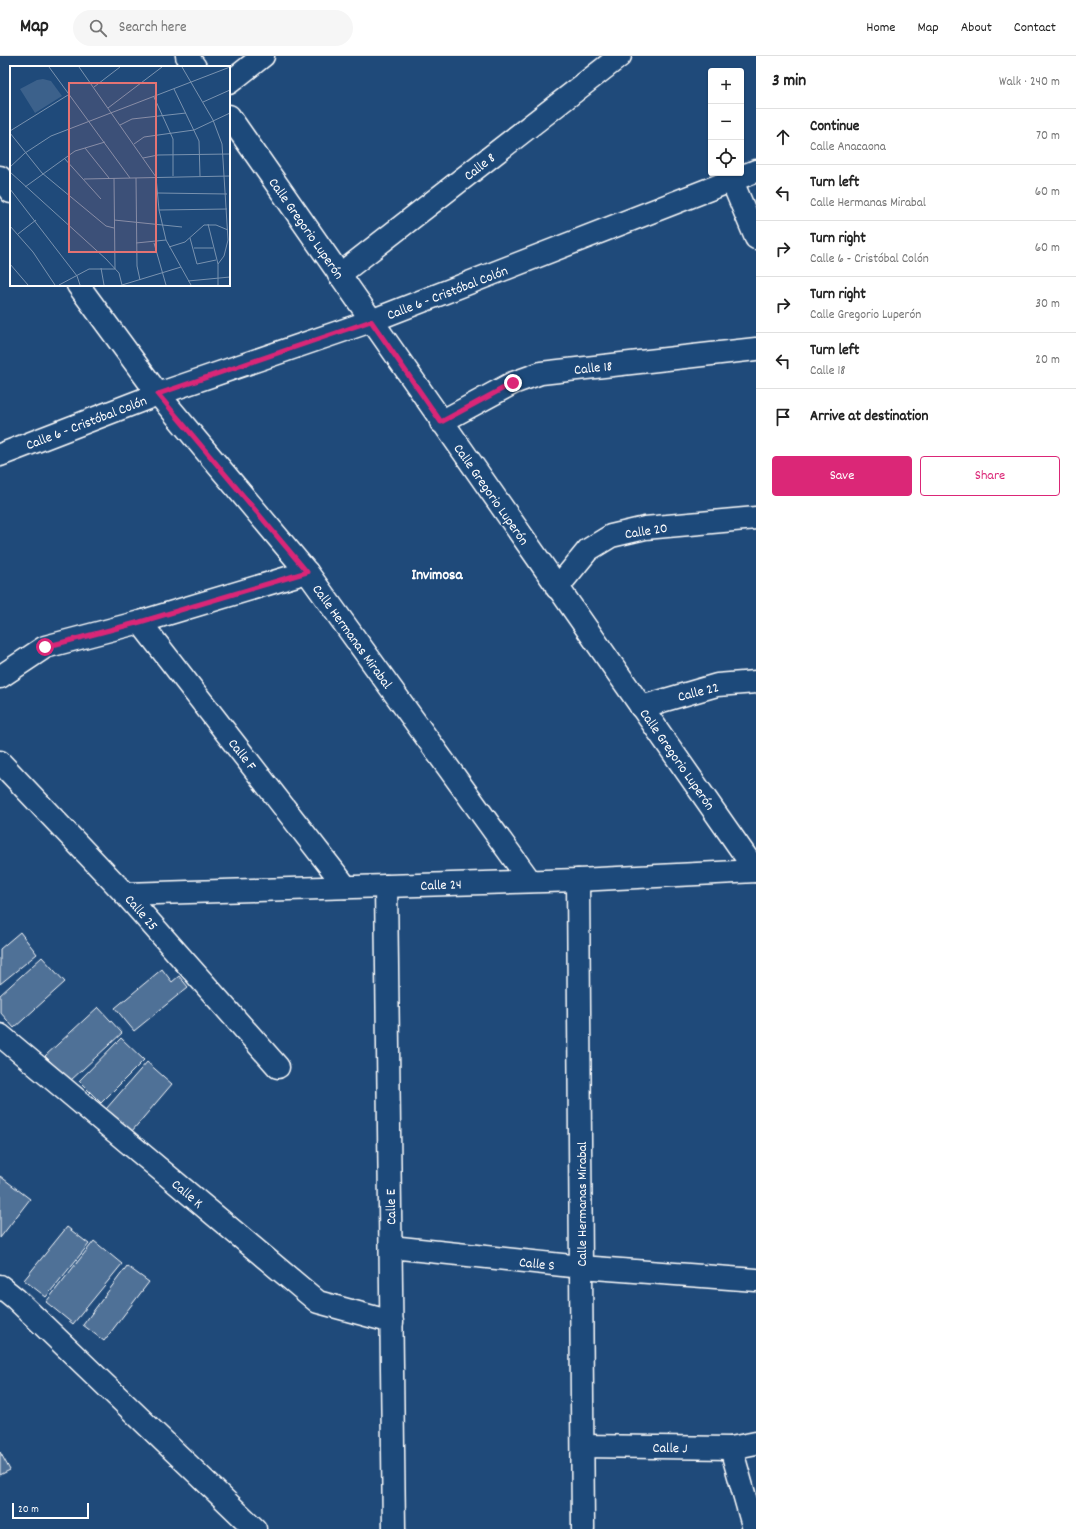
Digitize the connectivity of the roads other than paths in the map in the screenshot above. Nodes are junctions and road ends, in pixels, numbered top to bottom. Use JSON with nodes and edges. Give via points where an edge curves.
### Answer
{"nodes":[{"id":1,"x":187,"y":56,"type":"edge"},
{"id":2,"x":264,"y":56,"type":"edge"},
{"id":3,"x":620,"y":56,"type":"edge"},
{"id":4,"x":194,"y":66,"type":"edge"},
{"id":5,"x":230,"y":82,"type":"edge"},
{"id":6,"x":230,"y":117,"type":"edge"},
{"id":7,"x":756,"y":171,"type":"edge"},
{"id":8,"x":0,"y":177,"type":"edge"},
{"id":9,"x":732,"y":181,"type":"junction"},
{"id":10,"x":10,"y":191,"type":"edge"},
{"id":11,"x":756,"y":238,"type":"edge"},
{"id":12,"x":339,"y":275,"type":"junction"},
{"id":13,"x":79,"y":286,"type":"edge"},
{"id":14,"x":371,"y":321,"type":"junction"},
{"id":15,"x":756,"y":349,"type":"edge"},
{"id":16,"x":158,"y":394,"type":"junction"},
{"id":17,"x":441,"y":422,"type":"junction"},
{"id":18,"x":0,"y":455,"type":"edge"},
{"id":19,"x":756,"y":518,"type":"edge"},
{"id":20,"x":307,"y":572,"type":"junction"},
{"id":21,"x":557,"y":588,"type":"junction"},
{"id":22,"x":140,"y":622,"type":"junction"},
{"id":23,"x":0,"y":676,"type":"edge"},
{"id":24,"x":756,"y":682,"type":"edge"},
{"id":25,"x":641,"y":707,"type":"junction"},
{"id":26,"x":0,"y":762,"type":"edge"},
{"id":27,"x":756,"y":871,"type":"edge"},
{"id":28,"x":578,"y":880,"type":"junction"},
{"id":29,"x":530,"y":881,"type":"junction"},
{"id":30,"x":386,"y":886,"type":"junction"},
{"id":31,"x":346,"y":887,"type":"junction"},
{"id":32,"x":126,"y":894,"type":"junction"},
{"id":33,"x":0,"y":1035,"type":"edge"},
{"id":34,"x":278,"y":1067,"type":"dead end"},
{"id":35,"x":390,"y":1247,"type":"junction"},
{"id":36,"x":581,"y":1267,"type":"junction"},
{"id":37,"x":756,"y":1280,"type":"edge"},
{"id":38,"x":0,"y":1286,"type":"edge"},
{"id":39,"x":392,"y":1322,"type":"junction"},
{"id":40,"x":756,"y":1443,"type":"edge"},
{"id":41,"x":583,"y":1446,"type":"junction"},
{"id":42,"x":731,"y":1448,"type":"junction"},
{"id":43,"x":255,"y":1529,"type":"edge"},
{"id":44,"x":394,"y":1529,"type":"edge"},
{"id":45,"x":583,"y":1529,"type":"edge"},
{"id":46,"x":754,"y":1529,"type":"edge"}],
"edges":[{"from":1,"to":4,"type":"street"},
{"from":2,"to":5,"type":"street"},
{"from":3,"to":12,"type":"street","name":"Calle 8"},
{"from":6,"to":12,"type":"street","name":"Calle Gregorio Luperón"},
{"from":7,"to":9,"type":"street","name":"Calle 6 - Cristóbal Colón"},
{"from":8,"to":10,"type":"street"},
{"from":9,"to":11,"type":"street"},
{"from":9,"to":14,"type":"street","name":"Calle 6 - Cristóbal Colón"},
{"from":12,"to":14,"type":"street","name":"Calle Gregorio Luperón"},
{"from":13,"to":16,"type":"street","name":"Calle Hermanas Mirabal"},
{"from":14,"to":16,"type":"street","name":"Calle 6 - Cristóbal Colón"},
{"from":14,"to":17,"type":"street","name":"Calle Gregorio Luperón"},
{"from":15,"to":17,"type":"street","name":"Calle 18","via":[[541,373],[513,383]]},
{"from":16,"to":18,"type":"street","name":"Calle 6 - Cristóbal Colón"},
{"from":16,"to":20,"type":"street","name":"Calle Hermanas Mirabal"},
{"from":17,"to":21,"type":"street","name":"Calle Gregorio Luperón"},
{"from":19,"to":21,"type":"street","name":"Calle 20","via":[[645,528],[611,536],[588,550]]},
{"from":20,"to":22,"type":"street"},
{"from":20,"to":29,"type":"street","name":"Calle Hermanas Mirabal"},
{"from":21,"to":25,"type":"street","name":"Calle Gregorio Luperón"},
{"from":22,"to":23,"type":"street","via":[[45,647]]},
{"from":22,"to":31,"type":"street","name":"Calle F"},
{"from":24,"to":25,"type":"street","name":"Calle 22","via":[[717,685]]},
{"from":25,"to":27,"type":"street","name":"Calle Gregorio Luperón"},
{"from":26,"to":32,"type":"street","name":"Calle 25"},
{"from":27,"to":28,"type":"street","name":"Calle 24"},
{"from":28,"to":29,"type":"street","name":"Calle 24"},
{"from":28,"to":36,"type":"street","name":"Calle Hermanas Mirabal"},
{"from":29,"to":30,"type":"street","name":"Calle 24"},
{"from":30,"to":31,"type":"street","name":"Calle 24"},
{"from":30,"to":35,"type":"street","name":"Calle E"},
{"from":31,"to":32,"type":"street","name":"Calle 24"},
{"from":32,"to":34,"type":"street","name":"Calle 25"},
{"from":33,"to":39,"type":"street","name":"Calle K","via":[[318,1302]]},
{"from":35,"to":36,"type":"street","name":"Calle S"},
{"from":35,"to":39,"type":"street","name":"Calle E"},
{"from":36,"to":37,"type":"street","name":"Calle S"},
{"from":36,"to":41,"type":"street","name":"Calle Hermanas Mirabal"},
{"from":38,"to":43,"type":"street"},
{"from":39,"to":44,"type":"street","name":"Calle E"},
{"from":40,"to":42,"type":"street","name":"Calle J"},
{"from":41,"to":42,"type":"street","name":"Calle J"},
{"from":41,"to":45,"type":"street","name":"Calle Hermanas Mirabal"},
{"from":42,"to":46,"type":"street"}]}
